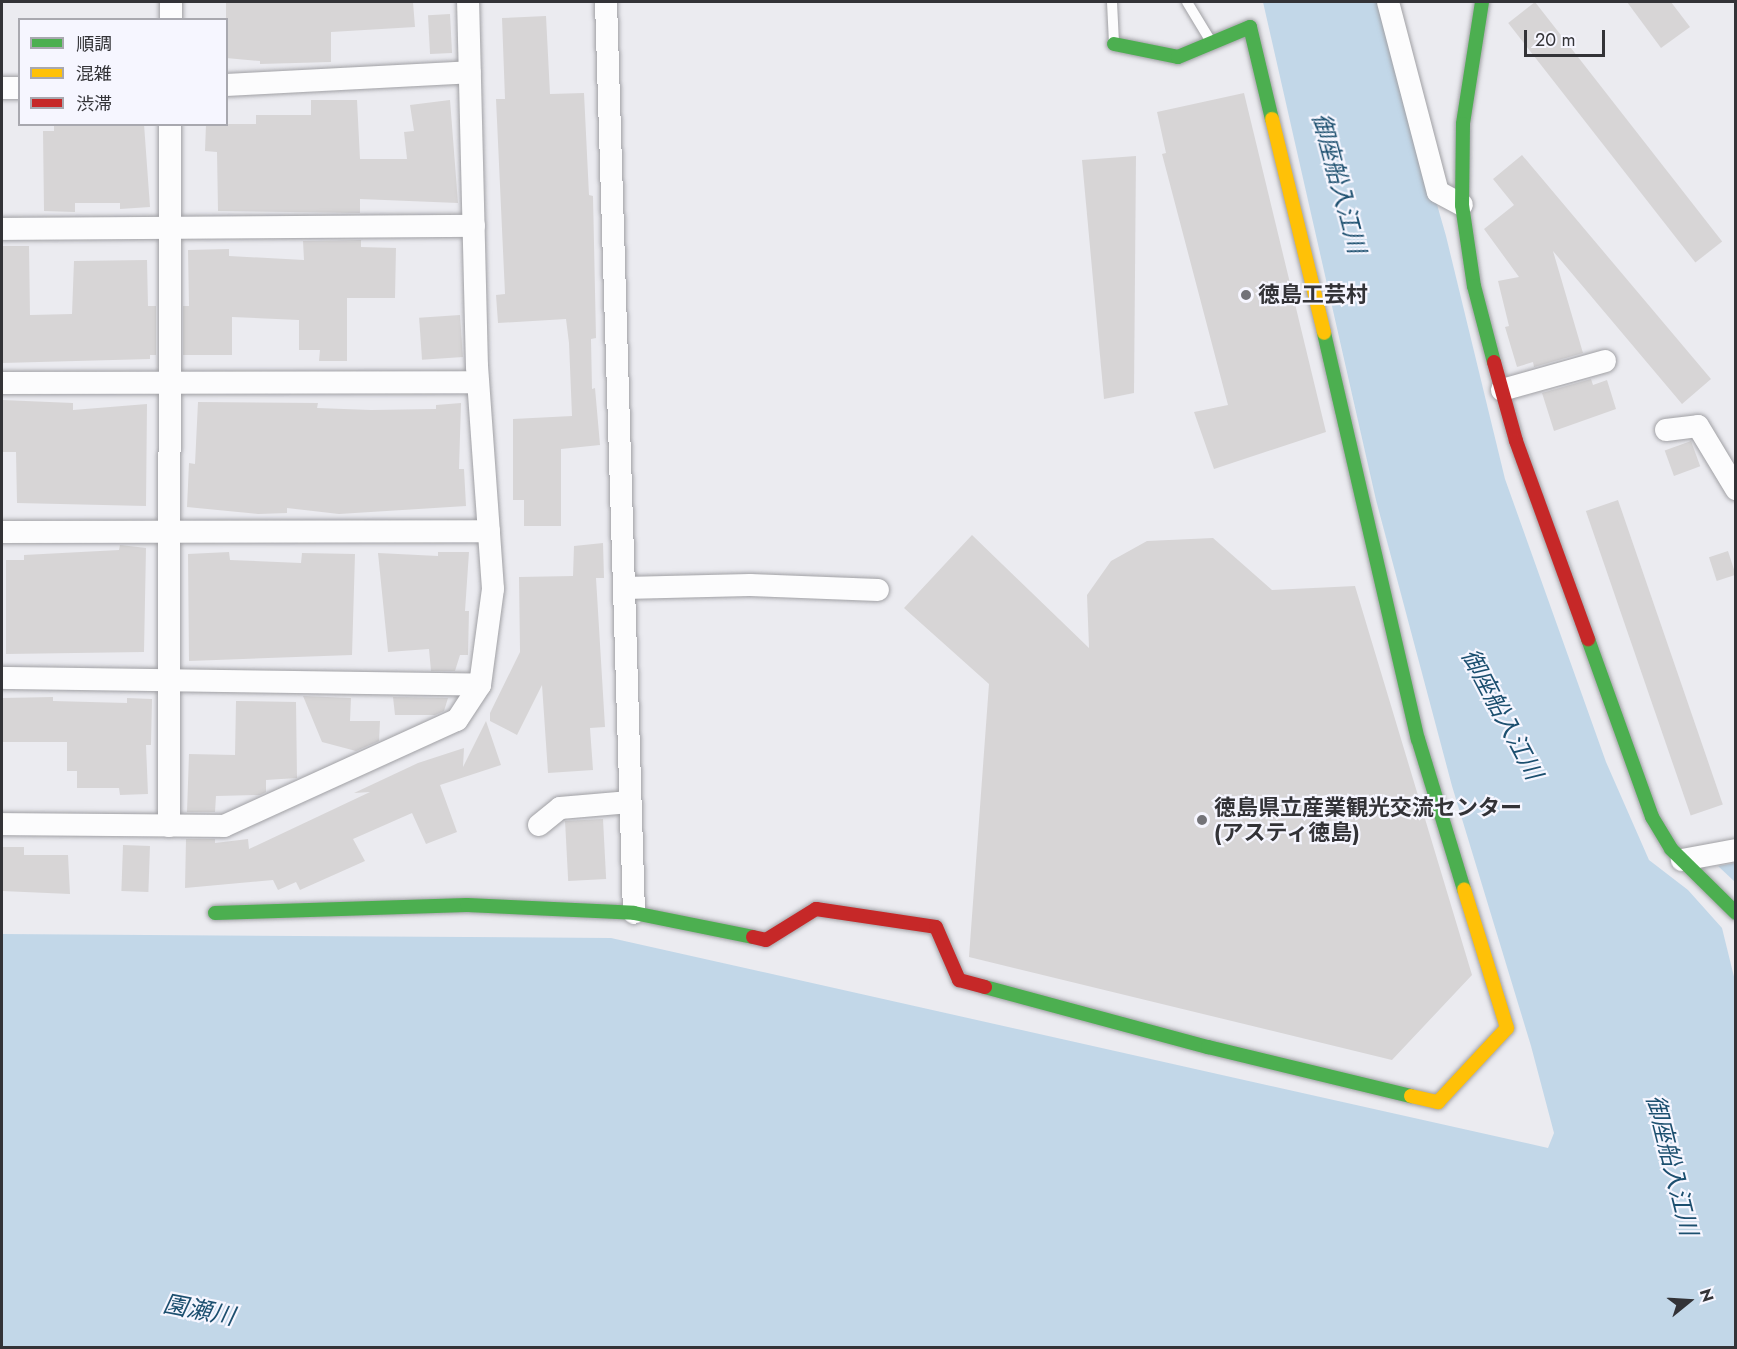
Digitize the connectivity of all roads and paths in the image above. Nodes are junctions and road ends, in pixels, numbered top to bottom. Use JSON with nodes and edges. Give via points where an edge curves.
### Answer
{"nodes":[{"id":1,"x":171,"y":2,"type":"edge"},
{"id":2,"x":468,"y":2,"type":"edge"},
{"id":3,"x":606,"y":2,"type":"edge"},
{"id":4,"x":1112,"y":2,"type":"edge"},
{"id":5,"x":1187,"y":2,"type":"edge"},
{"id":6,"x":1388,"y":2,"type":"edge"},
{"id":7,"x":1482,"y":2,"type":"edge"},
{"id":8,"x":171,"y":18,"type":"edge"},
{"id":9,"x":1211,"y":42,"type":"junction"},
{"id":10,"x":1114,"y":44,"type":"joint"},
{"id":11,"x":470,"y":72,"type":"junction"},
{"id":12,"x":228,"y":85,"type":"edge"},
{"id":13,"x":2,"y":88,"type":"edge"},
{"id":14,"x":18,"y":88,"type":"edge"},
{"id":15,"x":170,"y":126,"type":"edge"},
{"id":16,"x":1462,"y":205,"type":"junction"},
{"id":17,"x":474,"y":226,"type":"junction"},
{"id":18,"x":2,"y":228,"type":"edge"},
{"id":19,"x":170,"y":228,"type":"junction"},
{"id":20,"x":1605,"y":361,"type":"dead end"},
{"id":21,"x":169,"y":381,"type":"junction"},
{"id":22,"x":478,"y":382,"type":"junction"},
{"id":23,"x":2,"y":383,"type":"edge"},
{"id":24,"x":1502,"y":390,"type":"junction"},
{"id":25,"x":1666,"y":430,"type":"dead end"},
{"id":26,"x":1736,"y":489,"type":"edge"},
{"id":27,"x":489,"y":531,"type":"junction"},
{"id":28,"x":2,"y":532,"type":"edge"},
{"id":29,"x":170,"y":533,"type":"junction"},
{"id":30,"x":624,"y":588,"type":"junction"},
{"id":31,"x":878,"y":590,"type":"dead end"},
{"id":32,"x":2,"y":678,"type":"edge"},
{"id":33,"x":169,"y":681,"type":"junction"},
{"id":34,"x":480,"y":685,"type":"junction"},
{"id":35,"x":630,"y":802,"type":"junction"},
{"id":36,"x":2,"y":824,"type":"edge"},
{"id":37,"x":539,"y":825,"type":"dead end"},
{"id":38,"x":169,"y":826,"type":"junction"},
{"id":39,"x":1736,"y":850,"type":"edge"},
{"id":40,"x":1687,"y":865,"type":"junction"},
{"id":41,"x":215,"y":913,"type":"dead end"},
{"id":42,"x":634,"y":913,"type":"junction"},
{"id":43,"x":1736,"y":913,"type":"edge"}],
"edges":[{"from":1,"to":8,"type":"street"},
{"from":2,"to":11,"type":"street"},
{"from":3,"to":30,"type":"street"},
{"from":4,"to":10,"type":"lane"},
{"from":5,"to":9,"type":"lane"},
{"from":6,"to":16,"type":"street","via":[[1438,192]]},
{"from":7,"to":16,"type":"street","via":[[1463,124]]},
{"from":9,"to":10,"type":"street","via":[[1178,57]]},
{"from":9,"to":42,"type":"street","via":[[1250,27],[1366,502],[1418,739],[1507,1028],[1438,1102],[1208,1047],[958,980],[936,927],[816,909],[766,940]]},
{"from":11,"to":12,"type":"street"},
{"from":11,"to":17,"type":"street"},
{"from":13,"to":14,"type":"street"},
{"from":15,"to":19,"type":"street"},
{"from":16,"to":24,"type":"street","via":[[1474,286]]},
{"from":17,"to":19,"type":"street"},
{"from":17,"to":22,"type":"street"},
{"from":18,"to":19,"type":"street"},
{"from":19,"to":21,"type":"street"},
{"from":20,"to":24,"type":"street"},
{"from":21,"to":22,"type":"street"},
{"from":21,"to":23,"type":"street"},
{"from":21,"to":29,"type":"street"},
{"from":22,"to":27,"type":"street"},
{"from":24,"to":40,"type":"street","via":[[1530,484],[1652,817]]},
{"from":25,"to":26,"type":"street","via":[[1698,426]]},
{"from":27,"to":29,"type":"street"},
{"from":27,"to":34,"type":"street","via":[[493,589]]},
{"from":28,"to":29,"type":"street"},
{"from":29,"to":33,"type":"street"},
{"from":30,"to":31,"type":"street","via":[[750,585]]},
{"from":30,"to":35,"type":"street"},
{"from":32,"to":33,"type":"street"},
{"from":33,"to":34,"type":"street"},
{"from":33,"to":38,"type":"street"},
{"from":34,"to":38,"type":"street","via":[[457,720],[330,778],[224,826]]},
{"from":35,"to":37,"type":"street","via":[[560,808]]},
{"from":35,"to":42,"type":"street"},
{"from":36,"to":38,"type":"street"},
{"from":39,"to":40,"type":"street"},
{"from":40,"to":43,"type":"street"},
{"from":41,"to":42,"type":"street","via":[[467,905]]}]}
